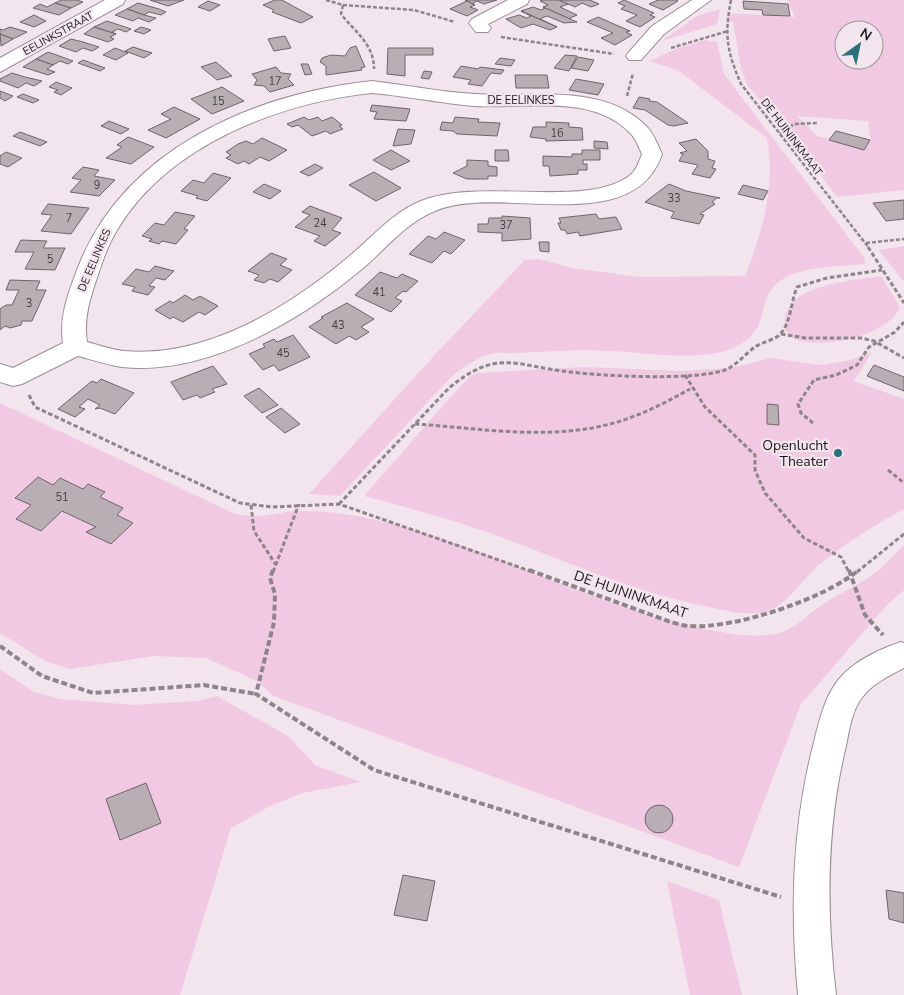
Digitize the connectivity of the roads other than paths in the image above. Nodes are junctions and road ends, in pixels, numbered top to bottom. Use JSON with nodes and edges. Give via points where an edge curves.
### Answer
{"nodes":[{"id":1,"x":115,"y":0,"type":"edge"},
{"id":2,"x":521,"y":0,"type":"edge"},
{"id":3,"x":703,"y":0,"type":"edge"},
{"id":4,"x":482,"y":28,"type":"dead end"},
{"id":5,"x":635,"y":56,"type":"road end"},
{"id":6,"x":0,"y":66,"type":"edge"},
{"id":7,"x":76,"y":347,"type":"junction"},
{"id":8,"x":6,"y":375,"type":"edge"},
{"id":9,"x":901,"y":655,"type":"road end"},
{"id":10,"x":817,"y":995,"type":"edge"}],
"edges":[{"from":1,"to":6,"type":"street","name":"EELINKSTRAAT"},
{"from":2,"to":4,"type":"street","via":[[478,23]]},
{"from":3,"to":5,"type":"street","via":[[658,30]]},
{"from":7,"to":7,"type":"street","name":"DE EELINKES","via":[[124,359],[159,359],[195,351],[253,329],[328,286],[410,213],[431,204],[483,197],[576,197],[620,190],[643,174],[652,154],[647,138],[618,114],[560,100],[474,100],[372,87],[313,96],[264,111],[190,147],[164,165],[111,222],[79,295],[72,329]]},
{"from":7,"to":8,"type":"street"},
{"from":9,"to":10,"type":"street","via":[[850,688],[826,754],[812,854],[811,906]]}]}
